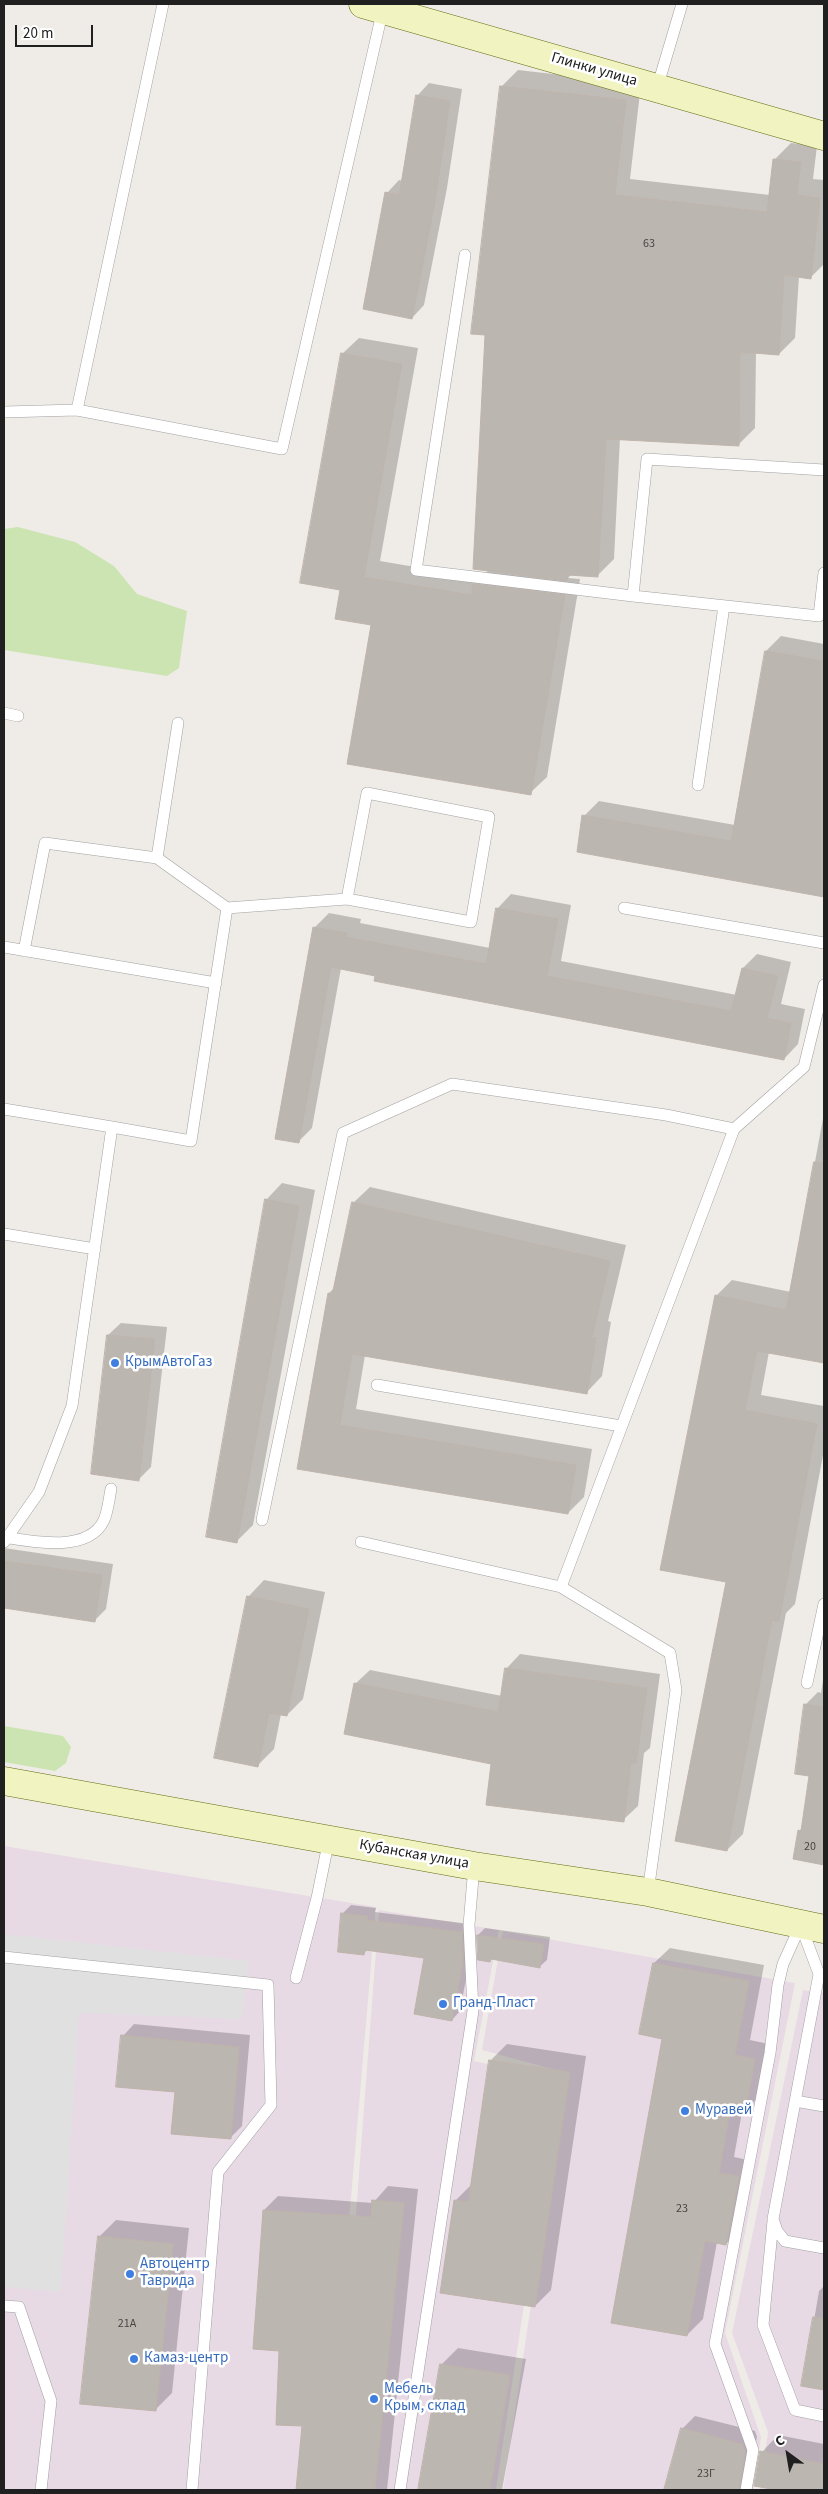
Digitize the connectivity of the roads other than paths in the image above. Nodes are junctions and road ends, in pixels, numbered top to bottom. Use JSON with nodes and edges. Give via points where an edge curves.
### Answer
{"nodes":[{"id":1,"x":163,"y":4,"type":"edge"},
{"id":2,"x":682,"y":4,"type":"edge"},
{"id":3,"x":373,"y":7,"type":"edge"},
{"id":4,"x":657,"y":88,"type":"junction"},
{"id":5,"x":824,"y":136,"type":"edge"},
{"id":6,"x":465,"y":256,"type":"dead end"},
{"id":7,"x":77,"y":410,"type":"junction"},
{"id":8,"x":4,"y":412,"type":"edge"},
{"id":9,"x":824,"y":470,"type":"edge"},
{"id":10,"x":824,"y":573,"type":"edge"},
{"id":11,"x":633,"y":596,"type":"junction"},
{"id":12,"x":724,"y":606,"type":"junction"},
{"id":13,"x":4,"y":713,"type":"edge"},
{"id":14,"x":18,"y":716,"type":"dead end"},
{"id":15,"x":178,"y":723,"type":"dead end"},
{"id":16,"x":698,"y":785,"type":"dead end"},
{"id":17,"x":157,"y":858,"type":"junction"},
{"id":18,"x":347,"y":899,"type":"junction"},
{"id":19,"x":228,"y":908,"type":"junction"},
{"id":20,"x":624,"y":908,"type":"dead end"},
{"id":21,"x":824,"y":944,"type":"edge"},
{"id":22,"x":4,"y":947,"type":"edge"},
{"id":23,"x":24,"y":951,"type":"junction"},
{"id":24,"x":216,"y":983,"type":"junction"},
{"id":25,"x":824,"y":985,"type":"edge"},
{"id":26,"x":4,"y":1109,"type":"edge"},
{"id":27,"x":112,"y":1127,"type":"junction"},
{"id":28,"x":734,"y":1129,"type":"junction"},
{"id":29,"x":4,"y":1234,"type":"edge"},
{"id":30,"x":95,"y":1249,"type":"junction"},
{"id":31,"x":377,"y":1385,"type":"dead end"},
{"id":32,"x":621,"y":1426,"type":"junction"},
{"id":33,"x":111,"y":1490,"type":"dead end"},
{"id":34,"x":262,"y":1520,"type":"dead end"},
{"id":35,"x":5,"y":1539,"type":"edge"},
{"id":36,"x":361,"y":1542,"type":"dead end"},
{"id":37,"x":561,"y":1588,"type":"junction"},
{"id":38,"x":824,"y":1604,"type":"edge"},
{"id":39,"x":807,"y":1682,"type":"dead end"},
{"id":40,"x":4,"y":1781,"type":"edge"},
{"id":41,"x":329,"y":1840,"type":"junction"},
{"id":42,"x":474,"y":1866,"type":"junction"},
{"id":43,"x":648,"y":1892,"type":"junction"},
{"id":44,"x":812,"y":1927,"type":"edge"},
{"id":45,"x":4,"y":1957,"type":"edge"},
{"id":46,"x":296,"y":1978,"type":"dead end"},
{"id":47,"x":795,"y":2101,"type":"junction"},
{"id":48,"x":824,"y":2106,"type":"edge"},
{"id":49,"x":773,"y":2219,"type":"junction"},
{"id":50,"x":824,"y":2248,"type":"edge"},
{"id":51,"x":4,"y":2306,"type":"edge"},
{"id":52,"x":824,"y":2416,"type":"edge"},
{"id":53,"x":41,"y":2490,"type":"edge"},
{"id":54,"x":192,"y":2490,"type":"edge"},
{"id":55,"x":400,"y":2490,"type":"edge"},
{"id":56,"x":746,"y":2490,"type":"edge"}],
"edges":[{"from":1,"to":7,"type":"lane"},
{"from":2,"to":4,"type":"lane"},
{"from":3,"to":4,"type":"main road","name":"Глинки улица"},
{"from":3,"to":7,"type":"lane","via":[[282,449]]},
{"from":4,"to":5,"type":"main road","name":"Глинки улица"},
{"from":6,"to":11,"type":"lane","via":[[416,570]]},
{"from":7,"to":8,"type":"lane"},
{"from":9,"to":11,"type":"lane","via":[[647,459]]},
{"from":10,"to":12,"type":"lane","via":[[819,616]]},
{"from":11,"to":12,"type":"lane"},
{"from":12,"to":16,"type":"lane"},
{"from":13,"to":14,"type":"lane"},
{"from":15,"to":17,"type":"lane"},
{"from":17,"to":19,"type":"lane"},
{"from":17,"to":23,"type":"lane","via":[[46,844]]},
{"from":18,"to":18,"type":"lane","via":[[471,922],[489,817],[367,793]]},
{"from":18,"to":19,"type":"lane"},
{"from":19,"to":24,"type":"lane"},
{"from":20,"to":21,"type":"lane"},
{"from":22,"to":23,"type":"lane"},
{"from":23,"to":24,"type":"lane"},
{"from":24,"to":27,"type":"lane","via":[[191,1141]]},
{"from":25,"to":28,"type":"lane","via":[[804,1067]]},
{"from":26,"to":27,"type":"lane"},
{"from":27,"to":30,"type":"lane"},
{"from":28,"to":32,"type":"lane"},
{"from":28,"to":34,"type":"lane","via":[[666,1115],[452,1084],[343,1133]]},
{"from":29,"to":30,"type":"lane"},
{"from":30,"to":35,"type":"lane","via":[[72,1406],[39,1492]]},
{"from":31,"to":32,"type":"lane"},
{"from":32,"to":37,"type":"lane"},
{"from":33,"to":35,"type":"lane","via":[[104,1521],[90,1536],[69,1543]]},
{"from":36,"to":37,"type":"lane"},
{"from":37,"to":43,"type":"lane","via":[[670,1653],[676,1690]]},
{"from":38,"to":39,"type":"lane"},
{"from":40,"to":41,"type":"main road","name":"Кубанская улица"},
{"from":41,"to":42,"type":"main road","name":"Кубанская улица"},
{"from":41,"to":46,"type":"lane"},
{"from":42,"to":43,"type":"main road","name":"Кубанская улица"},
{"from":42,"to":55,"type":"lane","via":[[469,1925],[473,2011]]},
{"from":43,"to":44,"type":"main road","name":"Кубанская улица"},
{"from":44,"to":47,"type":"lane","via":[[819,1974]]},
{"from":44,"to":56,"type":"lane","via":[[783,1964],[778,1985],[770,2052],[715,2344],[754,2450]]},
{"from":45,"to":54,"type":"lane","via":[[268,1985],[271,2105],[218,2172]]},
{"from":47,"to":48,"type":"lane"},
{"from":47,"to":49,"type":"lane"},
{"from":49,"to":50,"type":"lane","via":[[785,2241]]},
{"from":49,"to":52,"type":"lane","via":[[763,2325],[795,2410]]},
{"from":51,"to":53,"type":"lane","via":[[19,2307],[51,2401]]}]}
